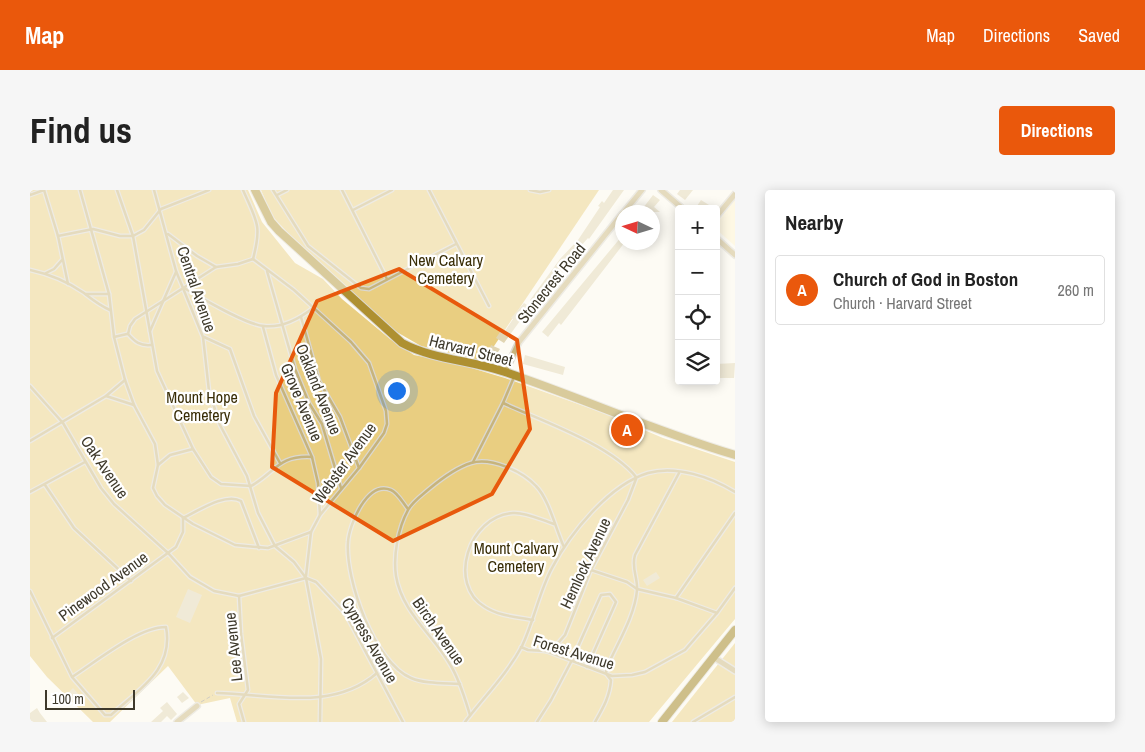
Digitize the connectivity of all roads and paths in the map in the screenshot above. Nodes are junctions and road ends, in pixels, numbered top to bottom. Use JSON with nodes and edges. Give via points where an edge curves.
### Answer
{"nodes":[{"id":1,"x":44,"y":190,"type":"edge"},
{"id":2,"x":80,"y":190,"type":"edge"},
{"id":3,"x":117,"y":190,"type":"edge"},
{"id":4,"x":154,"y":190,"type":"edge"},
{"id":5,"x":209,"y":190,"type":"edge"},
{"id":6,"x":243,"y":190,"type":"edge"},
{"id":7,"x":255,"y":190,"type":"edge"},
{"id":8,"x":273,"y":190,"type":"edge"},
{"id":9,"x":287,"y":190,"type":"edge"},
{"id":10,"x":342,"y":190,"type":"edge"},
{"id":11,"x":392,"y":190,"type":"edge"},
{"id":12,"x":429,"y":190,"type":"edge"},
{"id":13,"x":530,"y":190,"type":"edge"},
{"id":14,"x":549,"y":190,"type":"edge"},
{"id":15,"x":642,"y":190,"type":"edge"},
{"id":16,"x":661,"y":190,"type":"edge"},
{"id":17,"x":735,"y":194,"type":"edge"},
{"id":18,"x":30,"y":195,"type":"edge"},
{"id":19,"x":276,"y":195,"type":"junction"},
{"id":20,"x":630,"y":205,"type":"edge"},
{"id":21,"x":678,"y":205,"type":"edge"},
{"id":22,"x":161,"y":209,"type":"junction"},
{"id":23,"x":353,"y":210,"type":"junction"},
{"id":24,"x":720,"y":212,"type":"edge"},
{"id":25,"x":615,"y":223,"type":"edge"},
{"id":26,"x":93,"y":229,"type":"junction"},
{"id":27,"x":168,"y":234,"type":"junction"},
{"id":28,"x":58,"y":236,"type":"junction"},
{"id":29,"x":133,"y":236,"type":"junction"},
{"id":30,"x":720,"y":242,"type":"edge"},
{"id":31,"x":456,"y":244,"type":"junction"},
{"id":32,"x":735,"y":255,"type":"edge"},
{"id":33,"x":252,"y":259,"type":"junction"},
{"id":34,"x":62,"y":260,"type":"junction"},
{"id":35,"x":216,"y":267,"type":"junction"},
{"id":36,"x":30,"y":270,"type":"edge"},
{"id":37,"x":176,"y":271,"type":"junction"},
{"id":38,"x":267,"y":271,"type":"junction"},
{"id":39,"x":45,"y":273,"type":"junction"},
{"id":40,"x":387,"y":279,"type":"junction"},
{"id":41,"x":68,"y":284,"type":"junction"},
{"id":42,"x":182,"y":287,"type":"junction"},
{"id":43,"x":85,"y":294,"type":"junction"},
{"id":44,"x":109,"y":294,"type":"junction"},
{"id":45,"x":165,"y":299,"type":"junction"},
{"id":46,"x":489,"y":306,"type":"dead end"},
{"id":47,"x":313,"y":308,"type":"junction"},
{"id":48,"x":110,"y":310,"type":"junction"},
{"id":49,"x":146,"y":312,"type":"junction"},
{"id":50,"x":301,"y":317,"type":"junction"},
{"id":51,"x":283,"y":325,"type":"junction"},
{"id":52,"x":263,"y":326,"type":"junction"},
{"id":53,"x":149,"y":333,"type":"junction"},
{"id":54,"x":128,"y":334,"type":"junction"},
{"id":55,"x":114,"y":337,"type":"junction"},
{"id":56,"x":203,"y":337,"type":"junction"},
{"id":57,"x":151,"y":346,"type":"junction"},
{"id":58,"x":505,"y":372,"type":"junction"},
{"id":59,"x":514,"y":375,"type":"junction"},
{"id":60,"x":125,"y":380,"type":"junction"},
{"id":61,"x":30,"y":386,"type":"edge"},
{"id":62,"x":106,"y":396,"type":"junction"},
{"id":63,"x":504,"y":403,"type":"junction"},
{"id":64,"x":134,"y":405,"type":"junction"},
{"id":65,"x":63,"y":423,"type":"junction"},
{"id":66,"x":30,"y":441,"type":"edge"},
{"id":67,"x":193,"y":449,"type":"junction"},
{"id":68,"x":735,"y":456,"type":"edge"},
{"id":69,"x":312,"y":457,"type":"junction"},
{"id":70,"x":85,"y":462,"type":"junction"},
{"id":71,"x":472,"y":462,"type":"junction"},
{"id":72,"x":280,"y":463,"type":"junction"},
{"id":73,"x":158,"y":465,"type":"junction"},
{"id":74,"x":359,"y":468,"type":"junction"},
{"id":75,"x":680,"y":472,"type":"junction"},
{"id":76,"x":637,"y":478,"type":"junction"},
{"id":77,"x":45,"y":485,"type":"junction"},
{"id":78,"x":251,"y":486,"type":"junction"},
{"id":79,"x":341,"y":488,"type":"junction"},
{"id":80,"x":30,"y":492,"type":"edge"},
{"id":81,"x":735,"y":492,"type":"edge"},
{"id":82,"x":408,"y":509,"type":"junction"},
{"id":83,"x":735,"y":513,"type":"edge"},
{"id":84,"x":320,"y":515,"type":"junction"},
{"id":85,"x":183,"y":518,"type":"junction"},
{"id":86,"x":554,"y":524,"type":"junction"},
{"id":87,"x":311,"y":532,"type":"junction"},
{"id":88,"x":275,"y":546,"type":"junction"},
{"id":89,"x":564,"y":547,"type":"junction"},
{"id":90,"x":259,"y":548,"type":"junction"},
{"id":91,"x":168,"y":553,"type":"junction"},
{"id":92,"x":591,"y":570,"type":"junction"},
{"id":93,"x":306,"y":578,"type":"junction"},
{"id":94,"x":132,"y":581,"type":"junction"},
{"id":95,"x":735,"y":588,"type":"edge"},
{"id":96,"x":637,"y":589,"type":"junction"},
{"id":97,"x":30,"y":591,"type":"edge"},
{"id":98,"x":239,"y":596,"type":"junction"},
{"id":99,"x":676,"y":598,"type":"junction"},
{"id":100,"x":717,"y":614,"type":"junction"},
{"id":101,"x":533,"y":620,"type":"junction"},
{"id":102,"x":735,"y":630,"type":"edge"},
{"id":103,"x":52,"y":638,"type":"junction"},
{"id":104,"x":521,"y":647,"type":"junction"},
{"id":105,"x":546,"y":651,"type":"junction"},
{"id":106,"x":713,"y":657,"type":"junction"},
{"id":107,"x":572,"y":660,"type":"junction"},
{"id":108,"x":588,"y":667,"type":"junction"},
{"id":109,"x":735,"y":672,"type":"edge"},
{"id":110,"x":377,"y":673,"type":"junction"},
{"id":111,"x":606,"y":673,"type":"junction"},
{"id":112,"x":72,"y":677,"type":"junction"},
{"id":113,"x":460,"y":684,"type":"junction"},
{"id":114,"x":217,"y":693,"type":"joint"},
{"id":115,"x":245,"y":696,"type":"junction"},
{"id":116,"x":320,"y":697,"type":"junction"},
{"id":117,"x":735,"y":697,"type":"edge"},
{"id":118,"x":197,"y":706,"type":"joint"},
{"id":119,"x":470,"y":715,"type":"junction"},
{"id":120,"x":178,"y":722,"type":"edge"},
{"id":121,"x":244,"y":722,"type":"edge"},
{"id":122,"x":320,"y":722,"type":"edge"},
{"id":123,"x":404,"y":722,"type":"edge"},
{"id":124,"x":465,"y":722,"type":"edge"},
{"id":125,"x":536,"y":722,"type":"edge"},
{"id":126,"x":596,"y":722,"type":"edge"},
{"id":127,"x":662,"y":722,"type":"edge"},
{"id":128,"x":693,"y":722,"type":"edge"}],
"edges":[{"from":1,"to":18,"type":"lane"},
{"from":1,"to":28,"type":"lane"},
{"from":2,"to":26,"type":"lane"},
{"from":3,"to":29,"type":"lane"},
{"from":4,"to":22,"type":"lane","name":"Central Avenue"},
{"from":5,"to":22,"type":"lane"},
{"from":6,"to":33,"type":"lane","via":[[259,234]]},
{"from":7,"to":58,"type":"main road","name":"Harvard Street","via":[[279,231],[402,343],[417,351]]},
{"from":8,"to":19,"type":"lane"},
{"from":9,"to":19,"type":"lane"},
{"from":10,"to":23,"type":"lane"},
{"from":11,"to":23,"type":"lane"},
{"from":12,"to":31,"type":"lane"},
{"from":13,"to":14,"type":"lane"},
{"from":15,"to":20,"type":"street","name":"Stonecrest Road"},
{"from":16,"to":21,"type":"street"},
{"from":17,"to":24,"type":"street"},
{"from":19,"to":40,"type":"lane","via":[[308,246],[353,282],[369,290]]},
{"from":22,"to":27,"type":"lane","name":"Central Avenue"},
{"from":22,"to":29,"type":"lane","via":[[144,230]]},
{"from":23,"to":40,"type":"lane"},
{"from":25,"to":58,"type":"street","name":"Stonecrest Road","via":[[523,337]]},
{"from":26,"to":28,"type":"lane"},
{"from":26,"to":29,"type":"lane"},
{"from":26,"to":44,"type":"lane"},
{"from":27,"to":35,"type":"lane"},
{"from":27,"to":37,"type":"lane","name":"Central Avenue"},
{"from":28,"to":34,"type":"lane"},
{"from":29,"to":49,"type":"lane"},
{"from":30,"to":32,"type":"street"},
{"from":31,"to":40,"type":"lane"},
{"from":31,"to":46,"type":"lane"},
{"from":33,"to":35,"type":"lane"},
{"from":33,"to":38,"type":"lane","name":"Webster Avenue"},
{"from":34,"to":39,"type":"lane"},
{"from":34,"to":41,"type":"lane"},
{"from":35,"to":42,"type":"lane"},
{"from":36,"to":39,"type":"lane"},
{"from":37,"to":42,"type":"lane","name":"Central Avenue"},
{"from":37,"to":45,"type":"lane"},
{"from":38,"to":47,"type":"lane","name":"Webster Avenue","via":[[281,279]]},
{"from":38,"to":51,"type":"lane","name":"Oakland Avenue"},
{"from":39,"to":41,"type":"lane"},
{"from":41,"to":43,"type":"lane"},
{"from":42,"to":45,"type":"lane"},
{"from":42,"to":52,"type":"lane"},
{"from":42,"to":56,"type":"lane","name":"Central Avenue"},
{"from":43,"to":44,"type":"lane"},
{"from":43,"to":48,"type":"lane","via":[[94,303]]},
{"from":44,"to":48,"type":"lane"},
{"from":45,"to":49,"type":"lane"},
{"from":45,"to":53,"type":"lane"},
{"from":47,"to":50,"type":"lane"},
{"from":47,"to":74,"type":"lane","name":"Webster Avenue","via":[[369,363],[386,411],[384,433]]},
{"from":48,"to":55,"type":"lane"},
{"from":49,"to":53,"type":"lane"},
{"from":49,"to":54,"type":"lane","via":[[130,326]]},
{"from":50,"to":51,"type":"lane"},
{"from":50,"to":74,"type":"lane","via":[[319,381],[340,417]]},
{"from":51,"to":52,"type":"lane"},
{"from":51,"to":79,"type":"lane","name":"Oakland Avenue","via":[[295,369],[322,424]]},
{"from":52,"to":69,"type":"lane","name":"Grove Avenue","via":[[276,376]]},
{"from":53,"to":57,"type":"lane"},
{"from":54,"to":55,"type":"lane"},
{"from":54,"to":57,"type":"lane","via":[[134,342]]},
{"from":55,"to":60,"type":"lane"},
{"from":56,"to":72,"type":"lane","via":[[230,349],[254,416]]},
{"from":56,"to":78,"type":"lane","name":"Central Avenue","via":[[214,409]]},
{"from":57,"to":67,"type":"lane","via":[[157,371]]},
{"from":58,"to":59,"type":"main road","name":"Harvard Street"},
{"from":59,"to":63,"type":"lane"},
{"from":59,"to":68,"type":"main road","name":"Harvard Street"},
{"from":60,"to":62,"type":"lane"},
{"from":60,"to":64,"type":"lane"},
{"from":61,"to":65,"type":"lane","name":"Oak Avenue"},
{"from":62,"to":64,"type":"lane"},
{"from":62,"to":65,"type":"lane"},
{"from":63,"to":71,"type":"lane"},
{"from":63,"to":76,"type":"lane","via":[[611,454]]},
{"from":64,"to":73,"type":"lane","via":[[155,444]]},
{"from":65,"to":66,"type":"lane"},
{"from":65,"to":70,"type":"lane","name":"Oak Avenue"},
{"from":67,"to":73,"type":"lane","via":[[170,455]]},
{"from":67,"to":78,"type":"lane","via":[[211,477],[221,484]]},
{"from":69,"to":72,"type":"lane","via":[[300,456]]},
{"from":69,"to":84,"type":"lane","name":"Grove Avenue"},
{"from":70,"to":77,"type":"lane"},
{"from":70,"to":91,"type":"lane","name":"Oak Avenue","via":[[114,504]]},
{"from":71,"to":82,"type":"lane","name":"Birch Avenue","via":[[437,482]]},
{"from":71,"to":86,"type":"lane","via":[[510,468],[525,476],[538,487]]},
{"from":72,"to":78,"type":"lane"},
{"from":73,"to":85,"type":"lane","via":[[153,488],[165,505]]},
{"from":74,"to":79,"type":"lane","name":"Webster Avenue"},
{"from":75,"to":76,"type":"lane","via":[[660,471]]},
{"from":75,"to":81,"type":"lane","via":[[706,477]]},
{"from":75,"to":96,"type":"lane","via":[[635,555],[633,568]]},
{"from":76,"to":89,"type":"lane","via":[[598,505]]},
{"from":76,"to":92,"type":"lane","name":"Hemlock Avenue"},
{"from":77,"to":80,"type":"lane"},
{"from":77,"to":94,"type":"lane","via":[[74,528]]},
{"from":78,"to":88,"type":"lane","name":"Central Avenue","via":[[258,513]]},
{"from":79,"to":84,"type":"lane","name":"Webster Avenue"},
{"from":82,"to":113,"type":"lane","name":"Birch Avenue","via":[[399,532],[396,553],[396,576],[402,597]]},
{"from":82,"to":113,"type":"lane","via":[[396,493],[383,488],[362,503],[353,520],[348,542],[354,591],[378,645],[394,666],[416,680]]},
{"from":83,"to":99,"type":"lane"},
{"from":84,"to":87,"type":"lane","name":"Webster Avenue"},
{"from":85,"to":90,"type":"lane","via":[[223,541]]},
{"from":85,"to":90,"type":"lane","via":[[228,498],[236,498],[241,501]]},
{"from":85,"to":91,"type":"lane","name":"Pinewood Avenue","via":[[183,532],[176,547]]},
{"from":86,"to":89,"type":"lane"},
{"from":86,"to":101,"type":"lane","via":[[514,513],[498,516],[483,526],[469,544],[467,581],[473,595],[484,607]]},
{"from":87,"to":88,"type":"lane"},
{"from":87,"to":93,"type":"lane","name":"Webster Avenue"},
{"from":88,"to":90,"type":"lane"},
{"from":88,"to":93,"type":"lane","name":"Central Avenue","via":[[294,562]]},
{"from":89,"to":101,"type":"lane"},
{"from":91,"to":94,"type":"lane","name":"Pinewood Avenue"},
{"from":91,"to":98,"type":"lane","name":"Oak Avenue","via":[[190,577],[214,591]]},
{"from":92,"to":96,"type":"lane","via":[[627,582]]},
{"from":92,"to":105,"type":"lane","name":"Hemlock Avenue","via":[[565,635]]},
{"from":93,"to":98,"type":"lane"},
{"from":93,"to":110,"type":"lane","name":"Cypress Avenue","via":[[316,582],[345,613]]},
{"from":93,"to":116,"type":"lane","name":"Central Avenue","via":[[321,659]]},
{"from":94,"to":103,"type":"lane","name":"Pinewood Avenue"},
{"from":95,"to":100,"type":"lane","name":"Forest Avenue"},
{"from":96,"to":99,"type":"lane"},
{"from":96,"to":111,"type":"lane"},
{"from":97,"to":103,"type":"lane"},
{"from":98,"to":115,"type":"lane","name":"Lee Avenue","via":[[248,690]]},
{"from":99,"to":100,"type":"lane"},
{"from":100,"to":111,"type":"lane","name":"Forest Avenue","via":[[685,650],[668,660],[632,675],[618,677]]},
{"from":101,"to":104,"type":"lane"},
{"from":102,"to":106,"type":"main road"},
{"from":103,"to":112,"type":"lane"},
{"from":104,"to":105,"type":"lane","name":"Forest Avenue"},
{"from":104,"to":119,"type":"lane","via":[[492,691]]},
{"from":105,"to":107,"type":"lane","name":"Forest Avenue"},
{"from":106,"to":109,"type":"street"},
{"from":106,"to":127,"type":"main road"},
{"from":107,"to":108,"type":"lane","name":"Forest Avenue"},
{"from":107,"to":108,"type":"lane","via":[[601,594],[610,594],[616,602]]},
{"from":107,"to":125,"type":"lane"},
{"from":108,"to":111,"type":"lane","name":"Forest Avenue"},
{"from":110,"to":116,"type":"lane","via":[[357,688]]},
{"from":110,"to":123,"type":"lane","name":"Cypress Avenue"},
{"from":111,"to":126,"type":"lane","via":[[611,686]]},
{"from":112,"to":112,"type":"lane","via":[[100,712],[111,715],[160,669],[169,641],[166,627],[154,627],[136,635]]},
{"from":113,"to":119,"type":"lane","name":"Birch Avenue"},
{"from":114,"to":115,"type":"lane"},
{"from":114,"to":118,"type":"path"},
{"from":115,"to":116,"type":"lane"},
{"from":115,"to":121,"type":"lane","via":[[239,704]]},
{"from":116,"to":122,"type":"lane","name":"Central Avenue"},
{"from":117,"to":128,"type":"lane"},
{"from":118,"to":120,"type":"street"},
{"from":119,"to":124,"type":"lane"}]}
